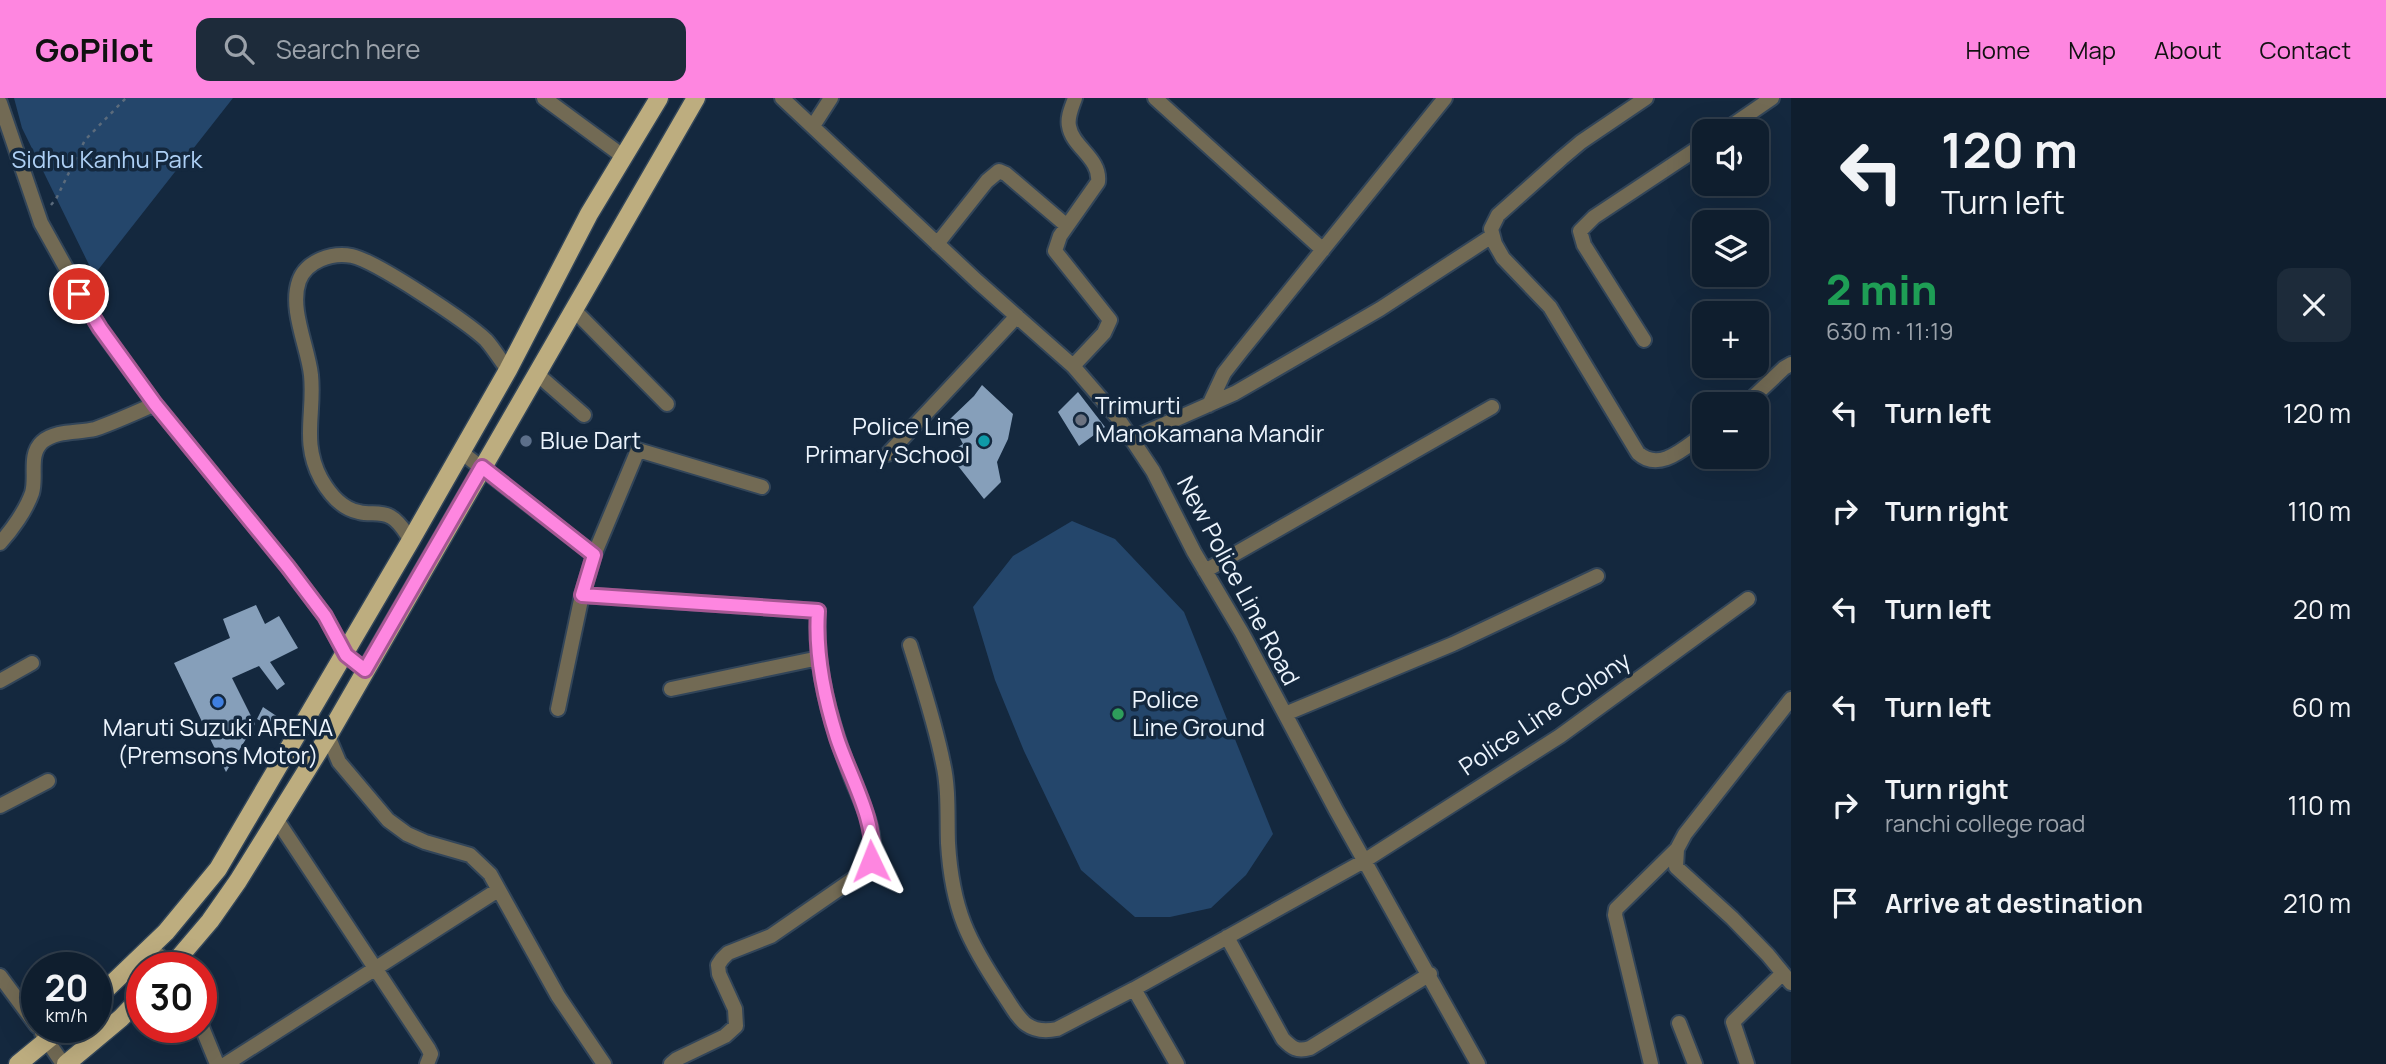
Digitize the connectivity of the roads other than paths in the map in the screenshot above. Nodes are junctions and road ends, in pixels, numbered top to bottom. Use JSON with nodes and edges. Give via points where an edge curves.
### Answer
{"nodes":[{"id":1,"x":544,"y":98,"type":"edge"},
{"id":2,"x":659,"y":98,"type":"edge"},
{"id":3,"x":696,"y":98,"type":"edge"},
{"id":4,"x":782,"y":98,"type":"edge"},
{"id":5,"x":831,"y":98,"type":"edge"},
{"id":6,"x":1075,"y":98,"type":"edge"},
{"id":7,"x":1155,"y":98,"type":"edge"},
{"id":8,"x":1445,"y":98,"type":"edge"},
{"id":9,"x":1646,"y":98,"type":"edge"},
{"id":10,"x":1772,"y":98,"type":"edge"},
{"id":11,"x":0,"y":103,"type":"edge"},
{"id":12,"x":1741,"y":119,"type":"edge"},
{"id":13,"x":813,"y":126,"type":"junction"},
{"id":14,"x":3,"y":128,"type":"edge"},
{"id":15,"x":1692,"y":152,"type":"edge"},
{"id":16,"x":624,"y":157,"type":"junction"},
{"id":17,"x":1067,"y":226,"type":"junction"},
{"id":18,"x":1492,"y":236,"type":"junction"},
{"id":19,"x":937,"y":244,"type":"junction"},
{"id":20,"x":1323,"y":250,"type":"junction"},
{"id":21,"x":573,"y":309,"type":"junction"},
{"id":22,"x":1017,"y":316,"type":"junction"},
{"id":23,"x":1644,"y":340,"type":"dead end"},
{"id":24,"x":1791,"y":364,"type":"edge"},
{"id":25,"x":1073,"y":366,"type":"junction"},
{"id":26,"x":508,"y":370,"type":"junction"},
{"id":27,"x":537,"y":374,"type":"junction"},
{"id":28,"x":1759,"y":392,"type":"edge"},
{"id":29,"x":155,"y":404,"type":"junction"},
{"id":30,"x":667,"y":404,"type":"dead end"},
{"id":31,"x":1209,"y":405,"type":"junction"},
{"id":32,"x":1492,"y":407,"type":"dead end"},
{"id":33,"x":584,"y":415,"type":"dead end"},
{"id":34,"x":1131,"y":439,"type":"junction"},
{"id":35,"x":1692,"y":442,"type":"edge"},
{"id":36,"x":461,"y":452,"type":"junction"},
{"id":37,"x":888,"y":454,"type":"dead end"},
{"id":38,"x":482,"y":467,"type":"junction"},
{"id":39,"x":762,"y":487,"type":"dead end"},
{"id":40,"x":411,"y":540,"type":"junction"},
{"id":41,"x":0,"y":543,"type":"edge"},
{"id":42,"x":594,"y":555,"type":"junction"},
{"id":43,"x":1205,"y":571,"type":"junction"},
{"id":44,"x":1597,"y":576,"type":"dead end"},
{"id":45,"x":582,"y":595,"type":"junction"},
{"id":46,"x":1748,"y":599,"type":"dead end"},
{"id":47,"x":910,"y":645,"type":"dead end"},
{"id":48,"x":346,"y":655,"type":"junction"},
{"id":49,"x":819,"y":658,"type":"junction"},
{"id":50,"x":32,"y":663,"type":"dead end"},
{"id":51,"x":365,"y":670,"type":"junction"},
{"id":52,"x":0,"y":681,"type":"edge"},
{"id":53,"x":671,"y":689,"type":"dead end"},
{"id":54,"x":1791,"y":699,"type":"edge"},
{"id":55,"x":558,"y":709,"type":"dead end"},
{"id":56,"x":1285,"y":714,"type":"junction"},
{"id":57,"x":328,"y":736,"type":"junction"},
{"id":58,"x":48,"y":780,"type":"dead end"},
{"id":59,"x":0,"y":806,"type":"edge"},
{"id":60,"x":276,"y":820,"type":"junction"},
{"id":61,"x":1677,"y":849,"type":"junction"},
{"id":62,"x":1364,"y":861,"type":"junction"},
{"id":63,"x":498,"y":890,"type":"junction"},
{"id":64,"x":1227,"y":937,"type":"junction"},
{"id":65,"x":151,"y":947,"type":"junction"},
{"id":66,"x":156,"y":952,"type":"edge"},
{"id":67,"x":184,"y":952,"type":"edge"},
{"id":68,"x":375,"y":967,"type":"junction"},
{"id":69,"x":1430,"y":975,"type":"junction"},
{"id":70,"x":0,"y":976,"type":"edge"},
{"id":71,"x":1787,"y":979,"type":"edge"},
{"id":72,"x":112,"y":984,"type":"edge"},
{"id":73,"x":1134,"y":989,"type":"junction"},
{"id":74,"x":21,"y":1005,"type":"edge"},
{"id":75,"x":126,"y":1013,"type":"edge"},
{"id":76,"x":1679,"y":1023,"type":"dead end"},
{"id":77,"x":32,"y":1043,"type":"edge"},
{"id":78,"x":49,"y":1043,"type":"edge"},
{"id":79,"x":208,"y":1043,"type":"edge"},
{"id":80,"x":18,"y":1064,"type":"edge"},
{"id":81,"x":64,"y":1064,"type":"edge"},
{"id":82,"x":217,"y":1064,"type":"edge"},
{"id":83,"x":226,"y":1064,"type":"edge"},
{"id":84,"x":427,"y":1064,"type":"edge"},
{"id":85,"x":604,"y":1064,"type":"edge"},
{"id":86,"x":671,"y":1064,"type":"edge"},
{"id":87,"x":1177,"y":1064,"type":"edge"},
{"id":88,"x":1478,"y":1064,"type":"edge"},
{"id":89,"x":1650,"y":1064,"type":"edge"},
{"id":90,"x":1695,"y":1064,"type":"edge"},
{"id":91,"x":1747,"y":1064,"type":"edge"}],
"edges":[{"from":1,"to":16,"type":"street"},
{"from":2,"to":16,"type":"main road"},
{"from":3,"to":21,"type":"main road"},
{"from":4,"to":13,"type":"street","name":"New Police Line Road"},
{"from":5,"to":13,"type":"street"},
{"from":6,"to":17,"type":"street","via":[[1069,129],[1095,165],[1098,181]]},
{"from":7,"to":20,"type":"street"},
{"from":8,"to":20,"type":"street"},
{"from":9,"to":18,"type":"street","via":[[1580,142],[1498,215],[1492,223]]},
{"from":10,"to":12,"type":"street"},
{"from":11,"to":14,"type":"street"},
{"from":13,"to":19,"type":"street","name":"New Police Line Road"},
{"from":14,"to":29,"type":"street","via":[[69,277]]},
{"from":15,"to":23,"type":"street","via":[[1580,231]]},
{"from":16,"to":26,"type":"main road"},
{"from":17,"to":19,"type":"street","via":[[999,171]]},
{"from":17,"to":25,"type":"street","via":[[1056,244],[1058,258],[1110,320]]},
{"from":18,"to":31,"type":"street","via":[[1368,316]]},
{"from":18,"to":35,"type":"street","via":[[1503,258],[1550,307],[1642,457],[1661,461]]},
{"from":19,"to":22,"type":"street","name":"New Police Line Road"},
{"from":20,"to":31,"type":"street","via":[[1224,373]]},
{"from":21,"to":27,"type":"main road"},
{"from":21,"to":30,"type":"street"},
{"from":22,"to":25,"type":"street","name":"New Police Line Road"},
{"from":22,"to":37,"type":"street"},
{"from":24,"to":28,"type":"street"},
{"from":25,"to":34,"type":"street","name":"New Police Line Road"},
{"from":26,"to":36,"type":"main road"},
{"from":26,"to":40,"type":"street","via":[[487,341],[463,322],[353,256],[337,255],[314,263],[299,279],[300,330],[312,388],[312,459],[335,499],[360,513],[388,515]]},
{"from":27,"to":33,"type":"street"},
{"from":27,"to":38,"type":"main road"},
{"from":29,"to":41,"type":"street","via":[[126,418],[42,442],[33,461],[31,497]]},
{"from":29,"to":48,"type":"street","via":[[288,567],[325,616]]},
{"from":31,"to":34,"type":"street"},
{"from":32,"to":43,"type":"street"},
{"from":34,"to":43,"type":"street","name":"New Police Line Road","via":[[1153,471]]},
{"from":36,"to":38,"type":"street"},
{"from":36,"to":40,"type":"main road"},
{"from":38,"to":42,"type":"street"},
{"from":38,"to":51,"type":"main road"},
{"from":39,"to":42,"type":"street","via":[[638,450]]},
{"from":40,"to":48,"type":"main road"},
{"from":42,"to":45,"type":"street"},
{"from":43,"to":56,"type":"street","name":"New Police Line Road"},
{"from":44,"to":56,"type":"street","via":[[1453,644]]},
{"from":45,"to":49,"type":"street","via":[[818,611]]},
{"from":45,"to":55,"type":"street"},
{"from":46,"to":62,"type":"street","name":"Police Line Colony","via":[[1559,736]]},
{"from":47,"to":73,"type":"street","name":"Police Line Colony","via":[[944,765],[957,906],[986,968],[1018,1017],[1031,1029],[1044,1031],[1072,1022]]},
{"from":48,"to":51,"type":"street"},
{"from":48,"to":65,"type":"main road","via":[[218,869]]},
{"from":49,"to":53,"type":"street"},
{"from":49,"to":86,"type":"street","via":[[837,738],[870,826],[871,861],[862,873],[771,936],[722,958],[719,974],[735,1009],[736,1026]]},
{"from":50,"to":52,"type":"street"},
{"from":51,"to":57,"type":"main road"},
{"from":54,"to":61,"type":"street"},
{"from":56,"to":62,"type":"street","name":"New Police Line Road"},
{"from":57,"to":60,"type":"main road"},
{"from":57,"to":63,"type":"street","via":[[339,762],[388,820],[425,842],[470,855],[490,874]]},
{"from":58,"to":59,"type":"street"},
{"from":60,"to":67,"type":"main road","via":[[210,921]]},
{"from":60,"to":68,"type":"street"},
{"from":61,"to":71,"type":"street","via":[[1674,861],[1681,874],[1732,918]]},
{"from":61,"to":89,"type":"street","via":[[1625,899],[1615,915]]},
{"from":62,"to":64,"type":"street","name":"Police Line Colony"},
{"from":62,"to":69,"type":"street","name":"New Police Line Road"},
{"from":63,"to":68,"type":"street"},
{"from":63,"to":85,"type":"street","via":[[558,996]]},
{"from":64,"to":69,"type":"street","via":[[1283,1039],[1300,1051]]},
{"from":64,"to":73,"type":"street","name":"Police Line Colony"},
{"from":65,"to":66,"type":"street"},
{"from":65,"to":72,"type":"main road"},
{"from":68,"to":83,"type":"street"},
{"from":68,"to":84,"type":"street","via":[[428,1048]]},
{"from":69,"to":88,"type":"street","name":"New Police Line Road"},
{"from":70,"to":74,"type":"street"},
{"from":71,"to":91,"type":"street","via":[[1733,1022]]},
{"from":73,"to":87,"type":"street"},
{"from":75,"to":81,"type":"main road"},
{"from":76,"to":90,"type":"street"},
{"from":77,"to":80,"type":"main road"},
{"from":78,"to":81,"type":"street"},
{"from":79,"to":82,"type":"street"}]}
